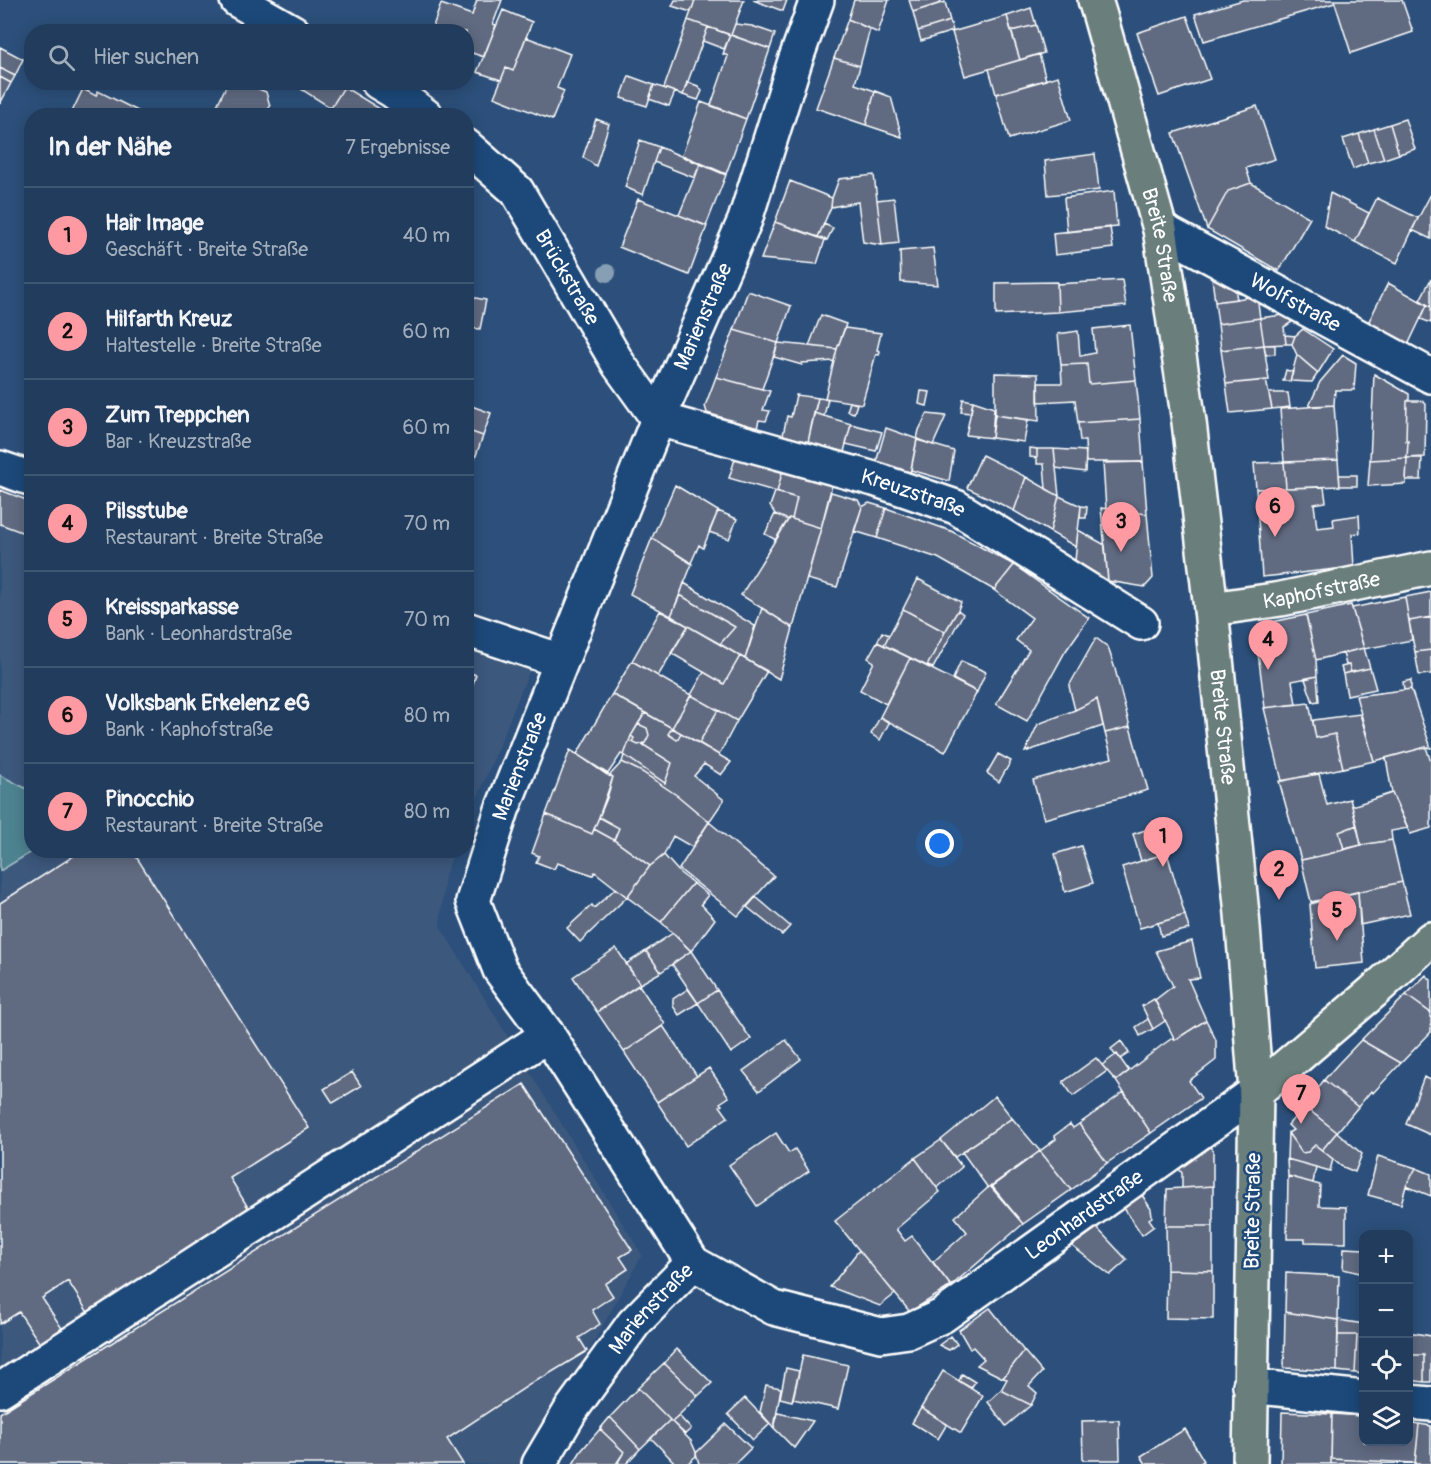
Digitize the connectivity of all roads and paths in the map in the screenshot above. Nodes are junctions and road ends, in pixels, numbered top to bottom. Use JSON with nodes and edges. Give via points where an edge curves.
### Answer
{"nodes":[{"id":1,"x":237,"y":0,"type":"edge"},
{"id":2,"x":818,"y":0,"type":"edge"},
{"id":3,"x":1095,"y":0,"type":"edge"},
{"id":4,"x":279,"y":24,"type":"edge"},
{"id":5,"x":391,"y":90,"type":"edge"},
{"id":6,"x":415,"y":108,"type":"edge"},
{"id":7,"x":474,"y":153,"type":"edge"},
{"id":8,"x":1160,"y":229,"type":"junction"},
{"id":9,"x":1431,"y":376,"type":"edge"},
{"id":10,"x":658,"y":419,"type":"junction"},
{"id":11,"x":0,"y":468,"type":"edge"},
{"id":12,"x":24,"y":476,"type":"edge"},
{"id":13,"x":1431,"y":568,"type":"edge"},
{"id":14,"x":1211,"y":609,"type":"junction"},
{"id":15,"x":1141,"y":623,"type":"dead end"},
{"id":16,"x":474,"y":632,"type":"edge"},
{"id":17,"x":561,"y":661,"type":"junction"},
{"id":18,"x":1431,"y":939,"type":"edge"},
{"id":19,"x":548,"y":1035,"type":"junction"},
{"id":20,"x":1256,"y":1092,"type":"junction"},
{"id":21,"x":693,"y":1263,"type":"junction"},
{"id":22,"x":1250,"y":1386,"type":"junction"},
{"id":23,"x":0,"y":1390,"type":"edge"},
{"id":24,"x":1359,"y":1397,"type":"edge"},
{"id":25,"x":1413,"y":1402,"type":"edge"},
{"id":26,"x":1431,"y":1404,"type":"edge"},
{"id":27,"x":1247,"y":1463,"type":"edge"},
{"id":28,"x":540,"y":1464,"type":"edge"}],
"edges":[{"from":1,"to":4,"type":"street"},
{"from":2,"to":10,"type":"street","name":"Marienstraße","via":[[745,220]]},
{"from":3,"to":8,"type":"main road","name":"Breite Straße"},
{"from":5,"to":6,"type":"street"},
{"from":7,"to":10,"type":"street","name":"Brückstraße","via":[[517,191],[619,365]]},
{"from":8,"to":9,"type":"street","name":"Wolfstraße"},
{"from":8,"to":14,"type":"main road","name":"Breite Straße","via":[[1189,422]]},
{"from":10,"to":15,"type":"street","name":"Kreuzstraße","via":[[874,479],[956,507]]},
{"from":10,"to":17,"type":"street","name":"Marienstraße"},
{"from":11,"to":12,"type":"street"},
{"from":13,"to":14,"type":"main road","name":"Kaphofstraße"},
{"from":14,"to":20,"type":"main road","name":"Breite Straße"},
{"from":16,"to":17,"type":"street"},
{"from":17,"to":19,"type":"street","name":"Marienstraße","via":[[502,810],[473,901],[500,970]]},
{"from":18,"to":20,"type":"main road","name":"Leonhardstraße"},
{"from":19,"to":21,"type":"street","name":"Marienstraße"},
{"from":19,"to":23,"type":"street"},
{"from":20,"to":21,"type":"street","name":"Leonhardstraße","via":[[942,1316],[909,1331],[881,1335],[774,1308]]},
{"from":20,"to":22,"type":"main road","name":"Breite Straße"},
{"from":21,"to":28,"type":"street","name":"Marienstraße","via":[[634,1323],[571,1410]]},
{"from":22,"to":24,"type":"street"},
{"from":22,"to":27,"type":"main road","name":"Breite Straße"},
{"from":25,"to":26,"type":"street"}]}
